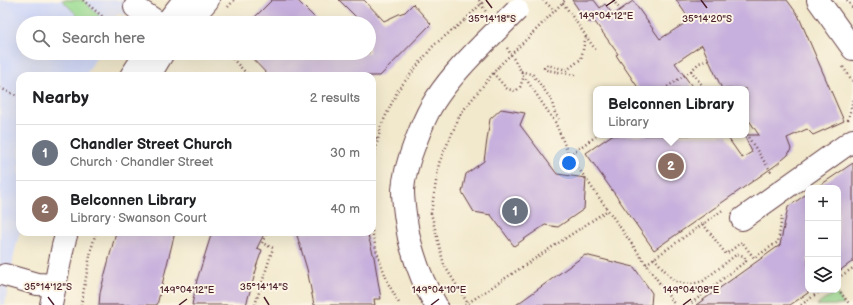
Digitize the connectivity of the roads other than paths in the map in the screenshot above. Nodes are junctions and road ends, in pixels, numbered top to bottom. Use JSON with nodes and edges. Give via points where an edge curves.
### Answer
{"nodes":[{"id":1,"x":184,"y":0,"type":"edge"},
{"id":2,"x":208,"y":0,"type":"edge"},
{"id":3,"x":818,"y":0,"type":"edge"},
{"id":4,"x":521,"y":5,"type":"edge"},
{"id":5,"x":135,"y":7,"type":"dead end"},
{"id":6,"x":148,"y":16,"type":"edge"},
{"id":7,"x":171,"y":16,"type":"edge"},
{"id":8,"x":194,"y":16,"type":"edge"},
{"id":9,"x":853,"y":50,"type":"edge"},
{"id":10,"x":141,"y":60,"type":"edge"},
{"id":11,"x":159,"y":60,"type":"edge"},
{"id":12,"x":134,"y":72,"type":"edge"},
{"id":13,"x":152,"y":72,"type":"edge"},
{"id":14,"x":853,"y":140,"type":"edge"},
{"id":15,"x":742,"y":219,"type":"dead end"},
{"id":16,"x":66,"y":236,"type":"edge"},
{"id":17,"x":5,"y":275,"type":"dead end"},
{"id":18,"x":53,"y":295,"type":"edge"},
{"id":19,"x":436,"y":305,"type":"edge"}],
"edges":[{"from":1,"to":7,"type":"street"},
{"from":2,"to":8,"type":"street"},
{"from":3,"to":9,"type":"street"},
{"from":4,"to":19,"type":"street","bridge":true,"via":[[470,56],[446,85],[420,129],[409,160],[403,189],[405,218],[413,255]]},
{"from":5,"to":6,"type":"street"},
{"from":10,"to":12,"type":"street"},
{"from":11,"to":13,"type":"street"},
{"from":14,"to":15,"type":"street"},
{"from":16,"to":18,"type":"street"},
{"from":17,"to":18,"type":"street","via":[[37,284]]}]}
